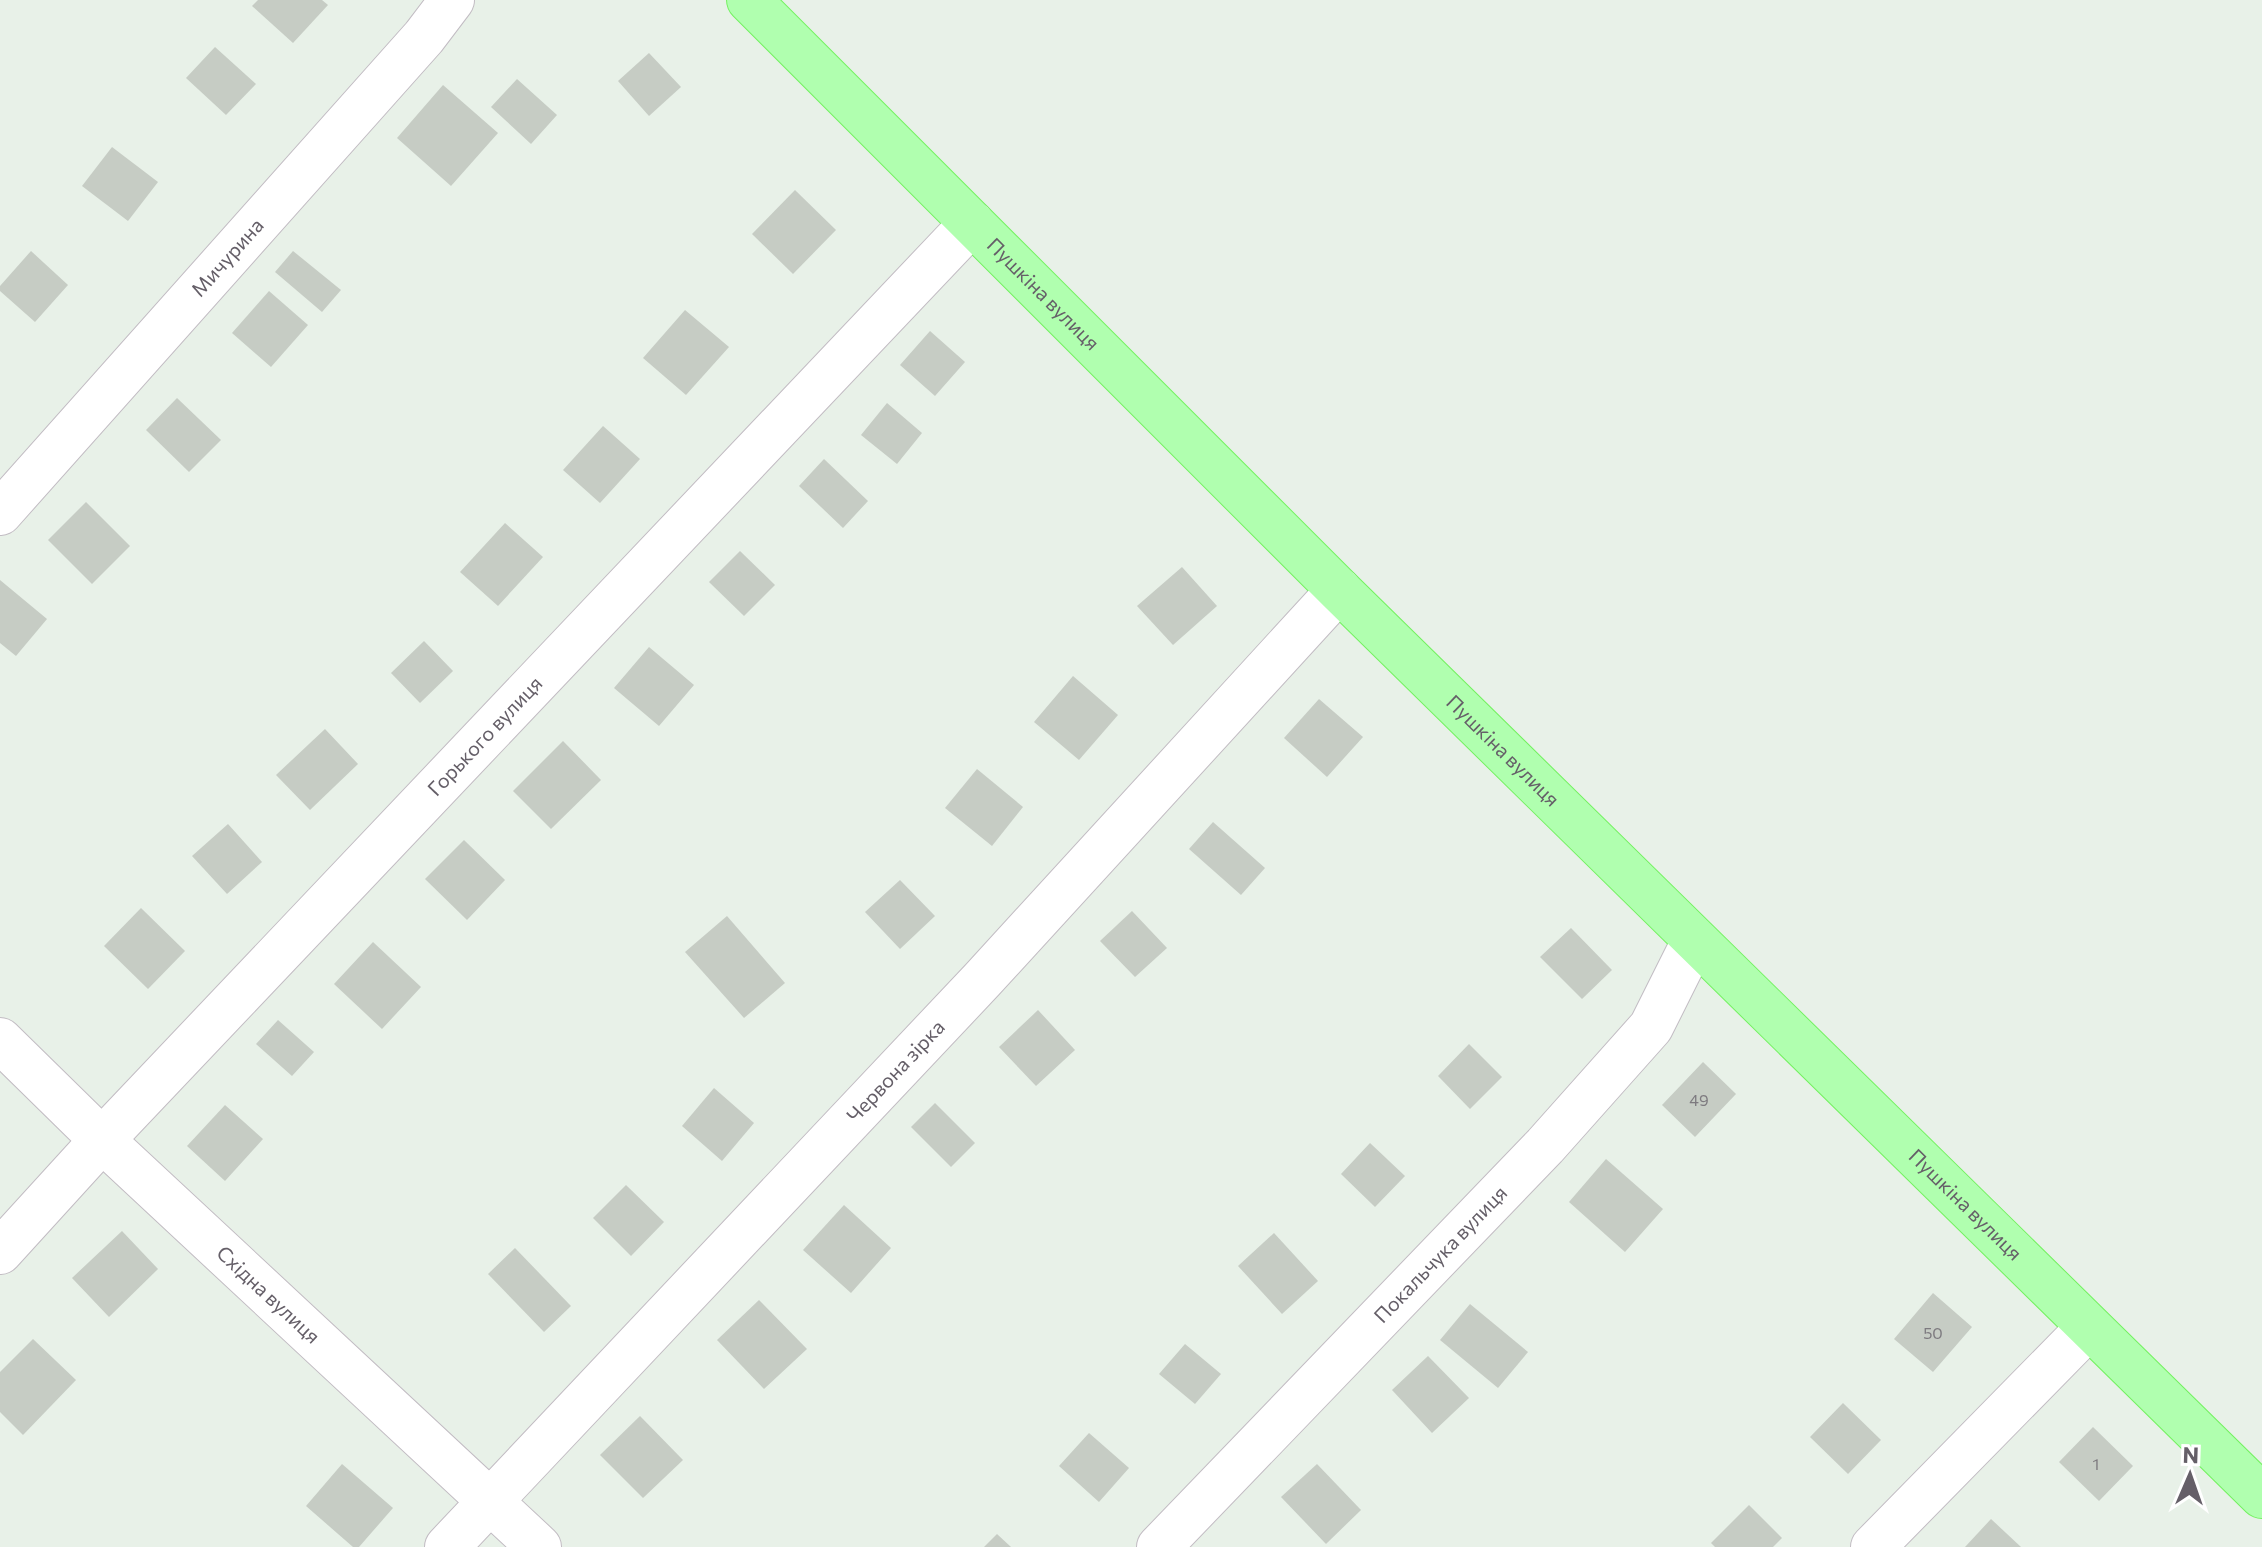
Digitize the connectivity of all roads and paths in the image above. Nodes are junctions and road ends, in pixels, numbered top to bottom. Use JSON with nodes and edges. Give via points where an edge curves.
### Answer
{"nodes":[{"id":1,"x":452,"y":0,"type":"edge"},
{"id":2,"x":749,"y":0,"type":"edge"},
{"id":3,"x":972,"y":223,"type":"junction"},
{"id":4,"x":0,"y":513,"type":"edge"},
{"id":5,"x":1339,"y":590,"type":"junction"},
{"id":6,"x":1694,"y":941,"type":"junction"},
{"id":7,"x":0,"y":1040,"type":"edge"},
{"id":8,"x":102,"y":1140,"type":"junction"},
{"id":9,"x":0,"y":1252,"type":"edge"},
{"id":10,"x":2089,"y":1327,"type":"junction"},
{"id":11,"x":2262,"y":1496,"type":"edge"},
{"id":12,"x":491,"y":1501,"type":"junction"},
{"id":13,"x":447,"y":1547,"type":"edge"},
{"id":14,"x":539,"y":1547,"type":"edge"},
{"id":15,"x":1159,"y":1547,"type":"edge"},
{"id":16,"x":1873,"y":1547,"type":"edge"}],
"edges":[{"from":1,"to":4,"type":"street","name":"Мичурина"},
{"from":2,"to":3,"type":"main road","name":"Пушкіна вулиця"},
{"from":3,"to":5,"type":"main road","name":"Пушкіна вулиця"},
{"from":3,"to":8,"type":"street","name":"Горького вулиця"},
{"from":5,"to":6,"type":"main road","name":"Пушкіна вулиця"},
{"from":5,"to":12,"type":"street","name":"Червона зірка","via":[[972,992]]},
{"from":6,"to":10,"type":"main road","name":"Пушкіна вулиця"},
{"from":6,"to":15,"type":"street","name":"Покальчука вулиця","via":[[1651,1027],[1545,1146]]},
{"from":7,"to":8,"type":"street","name":"Східна вулиця"},
{"from":8,"to":9,"type":"street","name":"Горького вулиця"},
{"from":8,"to":12,"type":"street","name":"Східна вулиця"},
{"from":10,"to":11,"type":"main road","name":"Пушкіна вулиця"},
{"from":10,"to":16,"type":"street"},
{"from":12,"to":13,"type":"street","name":"Червона зірка"},
{"from":12,"to":14,"type":"street","name":"Східна вулиця"}]}
